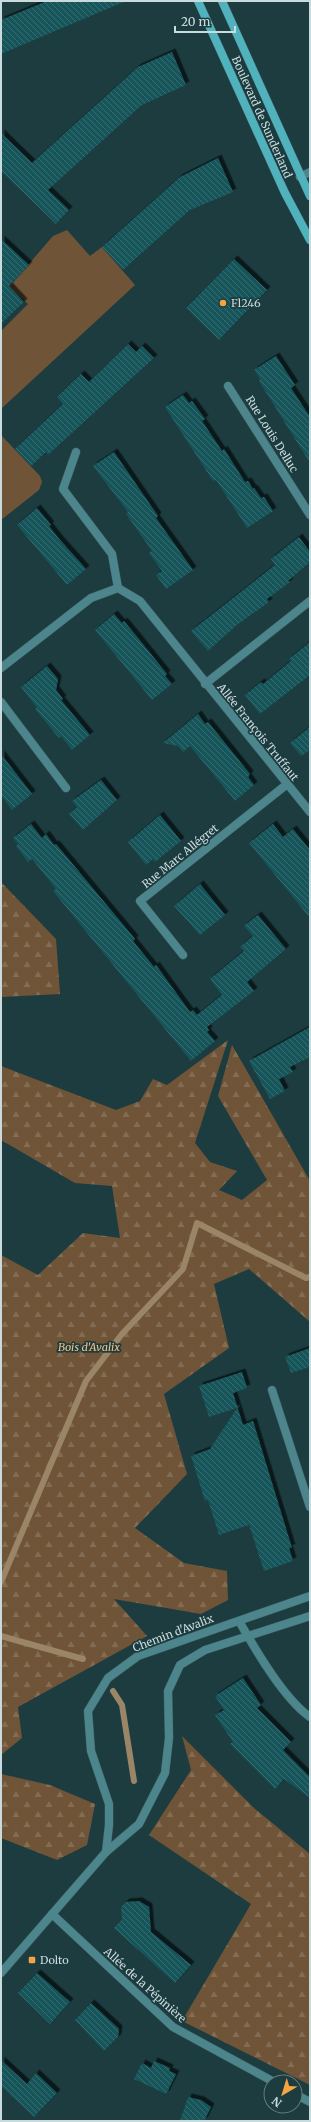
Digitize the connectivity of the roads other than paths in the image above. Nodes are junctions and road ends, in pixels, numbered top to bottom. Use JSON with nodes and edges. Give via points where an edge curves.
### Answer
{"nodes":[{"id":1,"x":198,"y":1,"type":"edge"},
{"id":2,"x":222,"y":1,"type":"edge"},
{"id":3,"x":310,"y":172,"type":"edge"},
{"id":4,"x":300,"y":177,"type":"junction"},
{"id":5,"x":310,"y":196,"type":"edge"},
{"id":6,"x":310,"y":240,"type":"edge"},
{"id":7,"x":228,"y":386,"type":"dead end"},
{"id":8,"x":76,"y":452,"type":"dead end"},
{"id":9,"x":310,"y":515,"type":"edge"},
{"id":10,"x":118,"y":588,"type":"junction"},
{"id":11,"x":310,"y":601,"type":"edge"},
{"id":12,"x":1,"y":668,"type":"edge"},
{"id":13,"x":205,"y":684,"type":"junction"},
{"id":14,"x":1,"y":702,"type":"edge"},
{"id":15,"x":286,"y":785,"type":"junction"},
{"id":16,"x":66,"y":788,"type":"dead end"},
{"id":17,"x":310,"y":812,"type":"edge"},
{"id":18,"x":183,"y":955,"type":"dead end"},
{"id":19,"x":272,"y":1390,"type":"dead end"},
{"id":20,"x":310,"y":1507,"type":"edge"},
{"id":21,"x":310,"y":1596,"type":"edge"},
{"id":22,"x":310,"y":1616,"type":"edge"},
{"id":23,"x":238,"y":1621,"type":"junction"},
{"id":24,"x":247,"y":1635,"type":"junction"},
{"id":25,"x":310,"y":1718,"type":"edge"},
{"id":26,"x":106,"y":1852,"type":"junction"},
{"id":27,"x":52,"y":1914,"type":"junction"},
{"id":28,"x":1,"y":1973,"type":"edge"},
{"id":29,"x":263,"y":2076,"type":"edge"}],
"edges":[{"from":1,"to":6,"type":"main road","name":"Boulevard de Sunderland","via":[[285,194]]},
{"from":2,"to":4,"type":"main road","name":"Boulevard de Sunderland"},
{"from":3,"to":4,"type":"street"},
{"from":4,"to":5,"type":"main road","name":"Boulevard de Sunderland"},
{"from":7,"to":9,"type":"street","name":"Rue Louis Delluc"},
{"from":8,"to":10,"type":"street","via":[[64,489],[112,554]]},
{"from":10,"to":12,"type":"street","via":[[91,598]]},
{"from":10,"to":13,"type":"street","name":"Allée François Truffaut","via":[[140,601]]},
{"from":11,"to":13,"type":"street"},
{"from":13,"to":15,"type":"street","name":"Allée François Truffaut"},
{"from":14,"to":16,"type":"street"},
{"from":15,"to":17,"type":"street","name":"Allée François Truffaut"},
{"from":15,"to":18,"type":"street","name":"Rue Marc Allégret","via":[[140,901]]},
{"from":19,"to":20,"type":"street"},
{"from":21,"to":23,"type":"street","name":"Chemin d'Avalix"},
{"from":22,"to":24,"type":"street"},
{"from":23,"to":24,"type":"street"},
{"from":23,"to":26,"type":"street","name":"Chemin d'Avalix","via":[[138,1656],[108,1678],[88,1711],[91,1751],[109,1804]]},
{"from":24,"to":25,"type":"street","via":[[299,1710]]},
{"from":24,"to":26,"type":"street","via":[[205,1650],[180,1665],[168,1691],[169,1738],[165,1773],[139,1824]]},
{"from":26,"to":27,"type":"street"},
{"from":27,"to":28,"type":"street"},
{"from":27,"to":29,"type":"street","name":"Allée de la Pépinière","via":[[173,2027]]}]}
